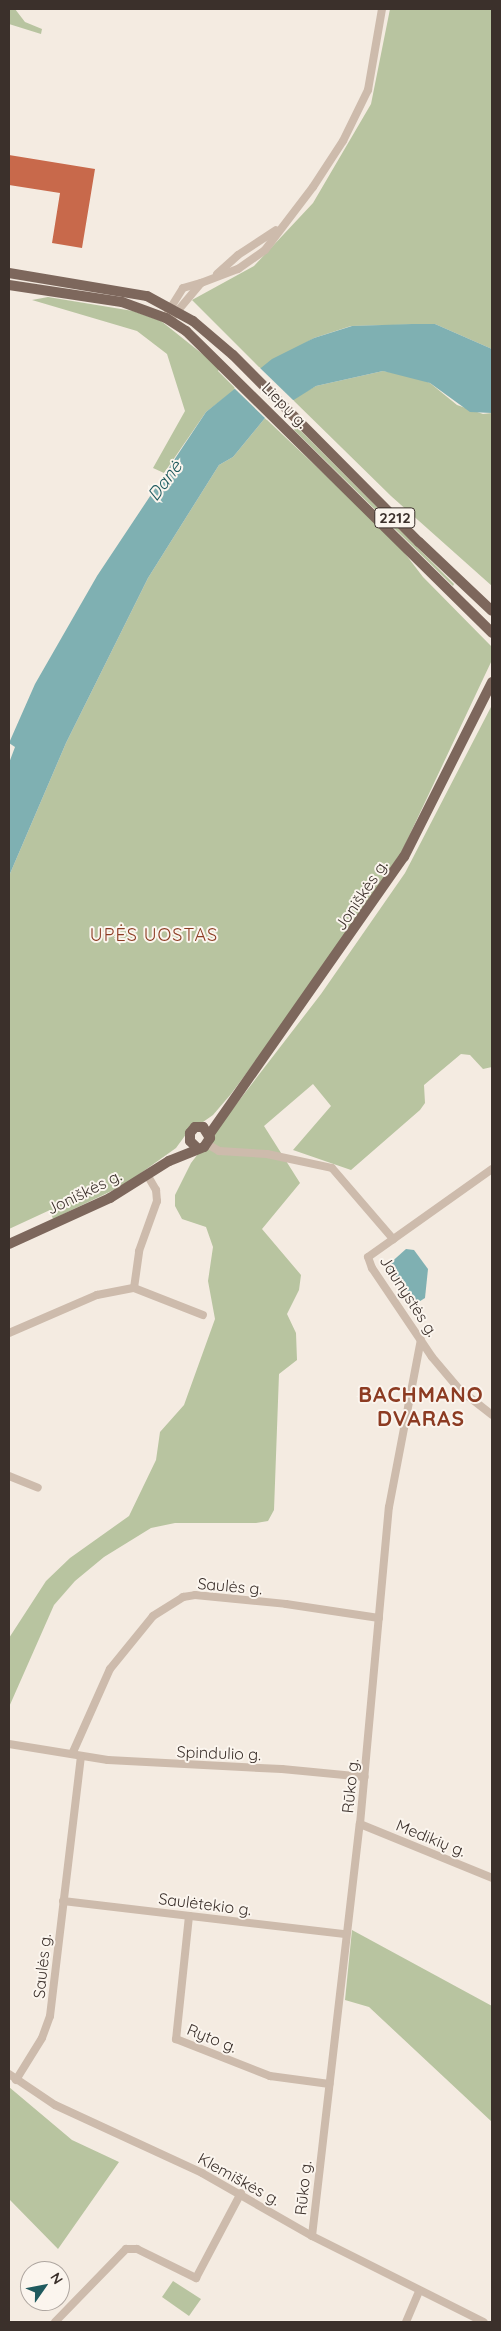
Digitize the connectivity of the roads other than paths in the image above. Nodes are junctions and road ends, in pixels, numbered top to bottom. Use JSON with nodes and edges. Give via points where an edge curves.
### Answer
{"nodes":[{"id":1,"x":382,"y":9,"type":"edge"},
{"id":2,"x":278,"y":229,"type":"junction"},
{"id":3,"x":9,"y":274,"type":"edge"},
{"id":4,"x":216,"y":275,"type":"junction"},
{"id":5,"x":201,"y":283,"type":"junction"},
{"id":6,"x":9,"y":285,"type":"edge"},
{"id":7,"x":174,"y":309,"type":"junction"},
{"id":8,"x":168,"y":319,"type":"junction"},
{"id":9,"x":492,"y":611,"type":"edge"},
{"id":10,"x":492,"y":632,"type":"edge"},
{"id":11,"x":492,"y":682,"type":"edge"},
{"id":12,"x":207,"y":1136,"type":"junction"},
{"id":13,"x":189,"y":1137,"type":"junction"},
{"id":14,"x":196,"y":1147,"type":"junction"},
{"id":15,"x":169,"y":1161,"type":"junction"},
{"id":16,"x":492,"y":1169,"type":"edge"},
{"id":17,"x":148,"y":1176,"type":"junction"},
{"id":18,"x":393,"y":1239,"type":"junction"},
{"id":19,"x":9,"y":1244,"type":"edge"},
{"id":20,"x":134,"y":1288,"type":"junction"},
{"id":21,"x":202,"y":1315,"type":"dead end"},
{"id":22,"x":9,"y":1334,"type":"edge"},
{"id":23,"x":421,"y":1340,"type":"junction"},
{"id":24,"x":492,"y":1415,"type":"edge"},
{"id":25,"x":9,"y":1476,"type":"edge"},
{"id":26,"x":38,"y":1488,"type":"dead end"},
{"id":27,"x":379,"y":1618,"type":"junction"},
{"id":28,"x":9,"y":1744,"type":"edge"},
{"id":29,"x":73,"y":1752,"type":"junction"},
{"id":30,"x":80,"y":1757,"type":"junction"},
{"id":31,"x":364,"y":1777,"type":"junction"},
{"id":32,"x":360,"y":1824,"type":"junction"},
{"id":33,"x":492,"y":1878,"type":"edge"},
{"id":34,"x":63,"y":1901,"type":"junction"},
{"id":35,"x":189,"y":1916,"type":"junction"},
{"id":36,"x":344,"y":1934,"type":"junction"},
{"id":37,"x":9,"y":2074,"type":"edge"},
{"id":38,"x":16,"y":2080,"type":"junction"},
{"id":39,"x":328,"y":2084,"type":"junction"},
{"id":40,"x":241,"y":2193,"type":"junction"},
{"id":41,"x":312,"y":2236,"type":"junction"},
{"id":42,"x":419,"y":2291,"type":"junction"},
{"id":43,"x":55,"y":2322,"type":"edge"},
{"id":44,"x":406,"y":2322,"type":"edge"},
{"id":45,"x":484,"y":2322,"type":"edge"}],
"edges":[{"from":1,"to":2,"type":"street","via":[[364,99],[313,187]]},
{"from":2,"to":4,"type":"street","via":[[238,254]]},
{"from":2,"to":4,"type":"street","via":[[252,260]]},
{"from":3,"to":7,"type":"main road","name":"Liepų g.","number":"2212","via":[[125,291]]},
{"from":4,"to":5,"type":"street"},
{"from":5,"to":7,"type":"street"},
{"from":5,"to":7,"type":"street","via":[[183,288]]},
{"from":6,"to":8,"type":"main road","name":"Liepų g.","number":"2212","via":[[122,302]]},
{"from":7,"to":8,"type":"street"},
{"from":7,"to":9,"type":"main road","name":"Liepų g.","number":"2212","via":[[233,355]]},
{"from":8,"to":10,"type":"main road","name":"Liepų g.","number":"2212","via":[[223,365]]},
{"from":11,"to":12,"type":"main road","name":"Joniškės g.","via":[[404,857],[341,952]]},
{"from":12,"to":13,"type":"main road","name":"Joniškės g.","via":[[192,1130]]},
{"from":12,"to":14,"type":"main road","name":"Joniškės g."},
{"from":12,"to":18,"type":"street","via":[[219,1151],[267,1154],[332,1168]]},
{"from":13,"to":14,"type":"main road"},
{"from":13,"to":15,"type":"main road","name":"Joniškės g."},
{"from":14,"to":15,"type":"main road","name":"Joniškės g."},
{"from":15,"to":17,"type":"main road","name":"Joniškės g."},
{"from":16,"to":18,"type":"street","name":"Jaunystės g."},
{"from":17,"to":19,"type":"main road","name":"Joniškės g.","via":[[110,1198]]},
{"from":17,"to":20,"type":"street","via":[[156,1190],[157,1200],[139,1251]]},
{"from":18,"to":23,"type":"street","name":"Jaunystės g.","via":[[368,1257],[368,1263]]},
{"from":20,"to":21,"type":"street"},
{"from":20,"to":22,"type":"street","via":[[97,1295]]},
{"from":23,"to":24,"type":"street","name":"Jaunystės g.","via":[[459,1389]]},
{"from":23,"to":27,"type":"street","name":"Rūko g.","via":[[389,1507]]},
{"from":25,"to":26,"type":"street"},
{"from":27,"to":29,"type":"street","name":"Saulės g.","via":[[277,1603],[182,1597],[153,1616],[110,1669]]},
{"from":27,"to":31,"type":"street","name":"Rūko g."},
{"from":28,"to":29,"type":"street"},
{"from":29,"to":30,"type":"street"},
{"from":30,"to":31,"type":"street","name":"Spindulio g."},
{"from":30,"to":34,"type":"street","name":"Saulės g."},
{"from":31,"to":32,"type":"street","name":"Rūko g."},
{"from":32,"to":33,"type":"street","name":"Medikių g."},
{"from":32,"to":36,"type":"street","name":"Rūko g."},
{"from":34,"to":35,"type":"street","name":"Saulėtekio g."},
{"from":34,"to":38,"type":"street","name":"Saulės g.","via":[[47,2028]]},
{"from":35,"to":36,"type":"street","name":"Saulėtekio g."},
{"from":35,"to":39,"type":"street","name":"Ryto g.","via":[[176,2038],[270,2076]]},
{"from":36,"to":39,"type":"street","name":"Rūko g."},
{"from":37,"to":38,"type":"street","name":"Klemiškės g."},
{"from":38,"to":40,"type":"street","name":"Klemiškės g.","via":[[55,2105]]},
{"from":39,"to":41,"type":"street","name":"Rūko g."},
{"from":40,"to":41,"type":"street","name":"Klemiškės g."},
{"from":40,"to":43,"type":"street","via":[[196,2278],[137,2249],[126,2249]]},
{"from":41,"to":42,"type":"street","name":"Klemiškės g."},
{"from":42,"to":44,"type":"street"},
{"from":42,"to":45,"type":"street","name":"Klemiškės g."}]}
